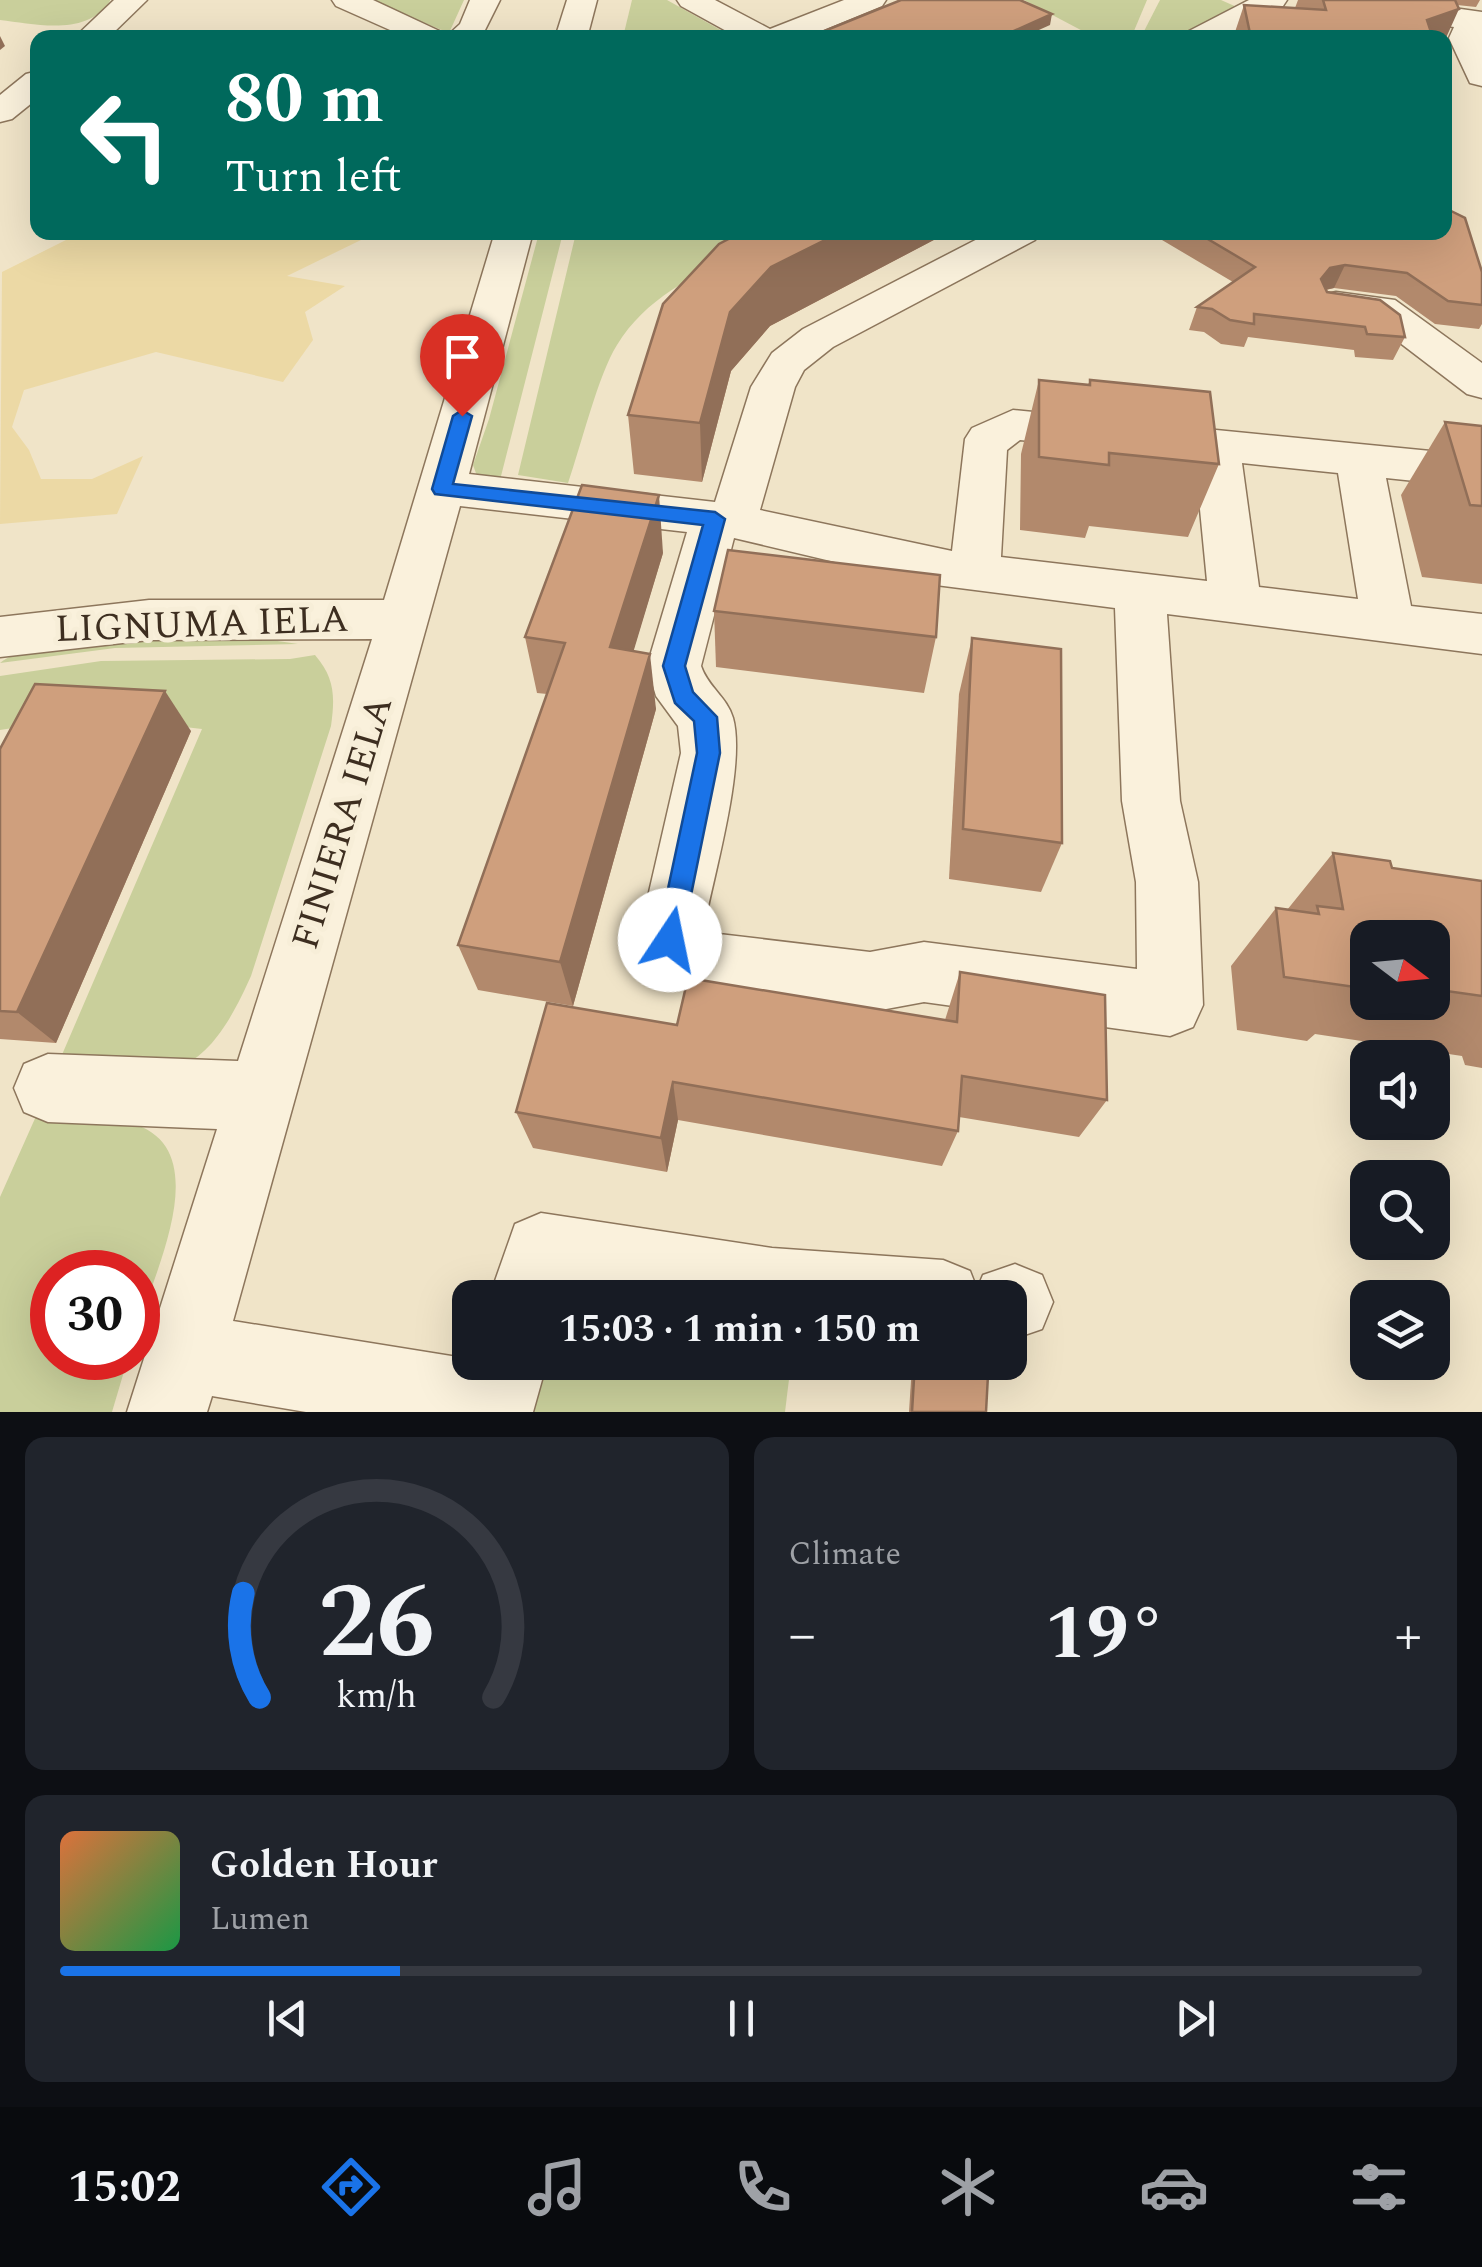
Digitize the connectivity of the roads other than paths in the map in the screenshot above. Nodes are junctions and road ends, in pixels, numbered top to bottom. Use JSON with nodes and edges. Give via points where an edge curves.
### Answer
{"nodes":[{"id":1,"x":132,"y":0,"type":"edge"},
{"id":2,"x":347,"y":0,"type":"edge"},
{"id":3,"x":485,"y":0,"type":"edge"},
{"id":4,"x":582,"y":0,"type":"edge"},
{"id":5,"x":692,"y":0,"type":"edge"},
{"id":6,"x":871,"y":0,"type":"edge"},
{"id":7,"x":1334,"y":0,"type":"edge"},
{"id":8,"x":758,"y":6,"type":"dead end"},
{"id":9,"x":1264,"y":16,"type":"edge"},
{"id":10,"x":726,"y":18,"type":"junction"},
{"id":11,"x":1477,"y":21,"type":"edge"},
{"id":12,"x":98,"y":30,"type":"edge"},
{"id":13,"x":417,"y":30,"type":"edge"},
{"id":14,"x":472,"y":30,"type":"edge"},
{"id":15,"x":573,"y":30,"type":"edge"},
{"id":16,"x":748,"y":30,"type":"edge"},
{"id":17,"x":794,"y":30,"type":"edge"},
{"id":18,"x":1223,"y":30,"type":"edge"},
{"id":19,"x":1482,"y":76,"type":"edge"},
{"id":20,"x":30,"y":88,"type":"edge"},
{"id":21,"x":1452,"y":89,"type":"edge"},
{"id":22,"x":1482,"y":91,"type":"edge"},
{"id":23,"x":0,"y":112,"type":"edge"},
{"id":24,"x":512,"y":240,"type":"edge"},
{"id":25,"x":1006,"y":240,"type":"edge"},
{"id":26,"x":1334,"y":304,"type":"edge"},
{"id":27,"x":1482,"y":384,"type":"edge"},
{"id":28,"x":1217,"y":444,"type":"junction"},
{"id":29,"x":1359,"y":460,"type":"junction"},
{"id":30,"x":1482,"y":472,"type":"edge"},
{"id":31,"x":442,"y":489,"type":"junction"},
{"id":32,"x":724,"y":520,"type":"junction"},
{"id":33,"x":975,"y":572,"type":"junction"},
{"id":34,"x":1140,"y":592,"type":"junction"},
{"id":35,"x":1235,"y":604,"type":"junction"},
{"id":36,"x":404,"y":619,"type":"junction"},
{"id":37,"x":1388,"y":622,"type":"junction"},
{"id":38,"x":1482,"y":634,"type":"edge"},
{"id":39,"x":0,"y":637,"type":"edge"},
{"id":40,"x":48,"y":1088,"type":"dead end"},
{"id":41,"x":261,"y":1096,"type":"junction"},
{"id":42,"x":532,"y":1280,"type":"edge"},
{"id":43,"x":734,"y":1280,"type":"edge"},
{"id":44,"x":176,"y":1382,"type":"edge"},
{"id":45,"x":499,"y":1393,"type":"edge"}],
"edges":[{"from":1,"to":12,"type":"street"},
{"from":2,"to":13,"type":"street"},
{"from":3,"to":14,"type":"street"},
{"from":4,"to":15,"type":"street"},
{"from":5,"to":10,"type":"street"},
{"from":6,"to":17,"type":"street"},
{"from":7,"to":11,"type":"street"},
{"from":8,"to":10,"type":"street"},
{"from":9,"to":18,"type":"street"},
{"from":10,"to":16,"type":"street"},
{"from":11,"to":19,"type":"street","via":[[1465,38]]},
{"from":20,"to":23,"type":"street"},
{"from":21,"to":22,"type":"street"},
{"from":24,"to":31,"type":"street","name":"FINIERA IELA"},
{"from":25,"to":32,"type":"street","via":[[818,338],[788,362],[772,387]]},
{"from":26,"to":27,"type":"street","via":[[1381,309]]},
{"from":28,"to":29,"type":"street"},
{"from":28,"to":33,"type":"street","via":[[1026,425],[998,431],[984,450]]},
{"from":28,"to":35,"type":"street"},
{"from":29,"to":30,"type":"street"},
{"from":29,"to":37,"type":"street"},
{"from":31,"to":32,"type":"street"},
{"from":31,"to":36,"type":"street","name":"FINIERA IELA"},
{"from":32,"to":33,"type":"street"},
{"from":32,"to":34,"type":"street","via":[[674,666],[683,696],[705,717],[709,753],[670,940],[710,963],[870,982],[924,972],[1170,1004],[1167,882],[1151,800]]},
{"from":33,"to":34,"type":"street"},
{"from":34,"to":35,"type":"street"},
{"from":35,"to":37,"type":"street"},
{"from":36,"to":39,"type":"street","name":"LIGNUMA IELA","via":[[148,620]]},
{"from":36,"to":41,"type":"street","name":"FINIERA IELA"},
{"from":37,"to":38,"type":"street"},
{"from":40,"to":41,"type":"street"},
{"from":41,"to":44,"type":"street","name":"FINIERA IELA"},
{"from":42,"to":43,"type":"street","via":[[541,1250]]},
{"from":44,"to":45,"type":"street"}]}
